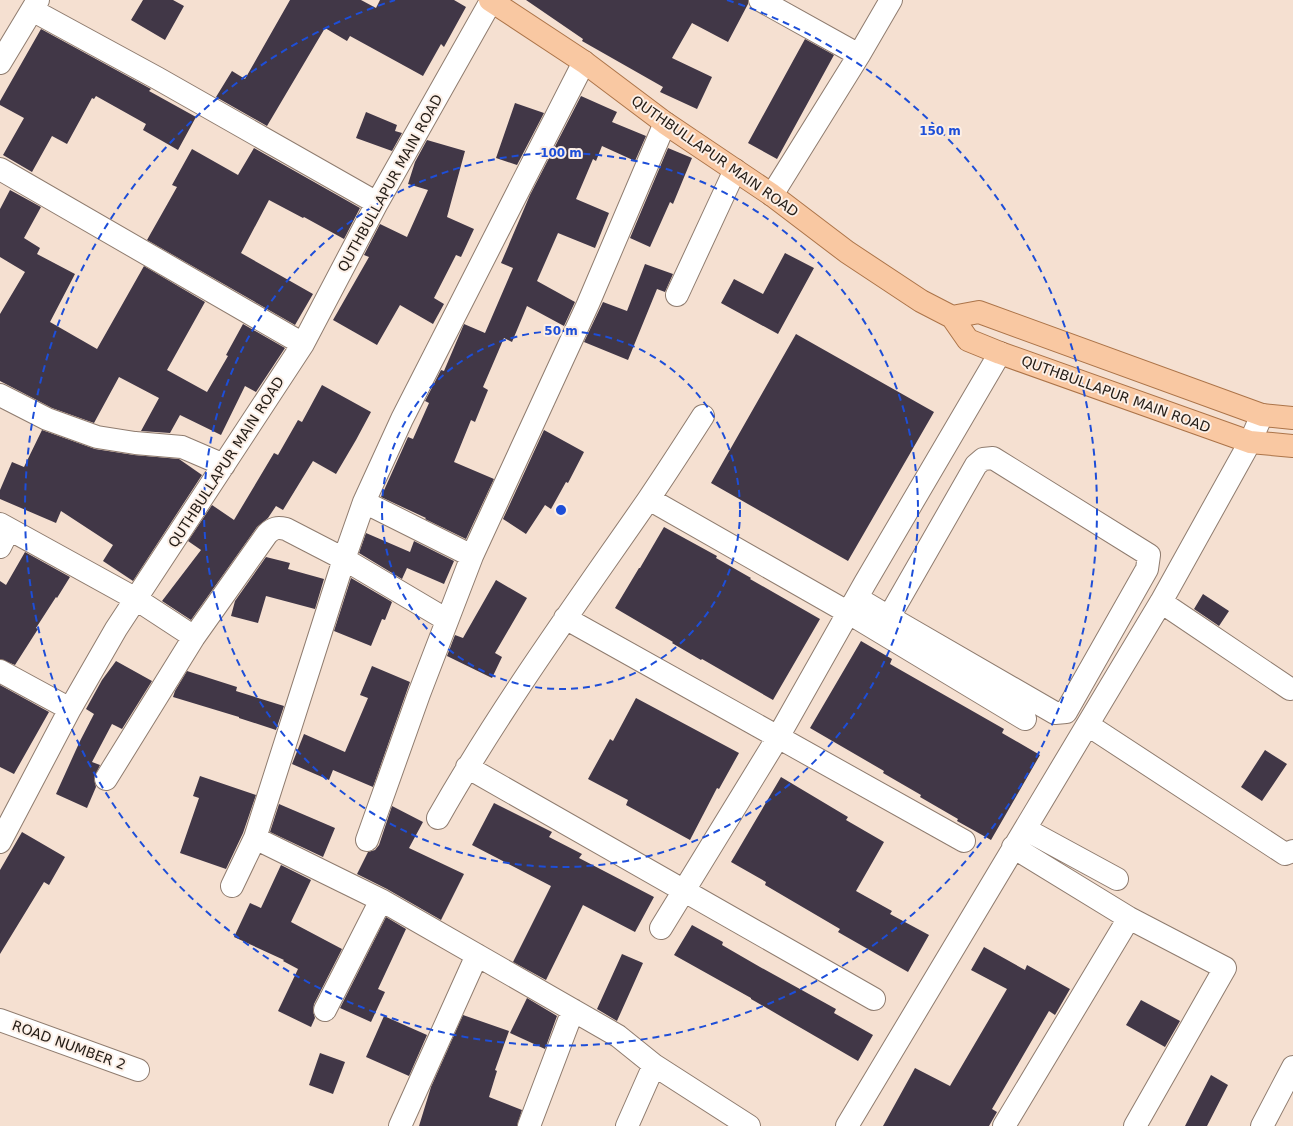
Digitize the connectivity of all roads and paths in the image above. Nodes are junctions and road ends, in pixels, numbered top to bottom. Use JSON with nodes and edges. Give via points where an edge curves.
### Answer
{"nodes":[{"id":1,"x":490,"y":0,"type":"edge"},
{"id":2,"x":760,"y":0,"type":"edge"},
{"id":3,"x":891,"y":0,"type":"edge"},
{"id":4,"x":35,"y":5,"type":"edge"},
{"id":5,"x":859,"y":55,"type":"junction"},
{"id":6,"x":584,"y":62,"type":"junction"},
{"id":7,"x":0,"y":63,"type":"edge"},
{"id":8,"x":665,"y":123,"type":"junction"},
{"id":9,"x":0,"y":169,"type":"edge"},
{"id":10,"x":735,"y":170,"type":"junction"},
{"id":11,"x":772,"y":195,"type":"junction"},
{"id":12,"x":377,"y":204,"type":"junction"},
{"id":13,"x":677,"y":295,"type":"dead end"},
{"id":14,"x":952,"y":317,"type":"junction"},
{"id":15,"x":303,"y":344,"type":"junction"},
{"id":16,"x":1000,"y":353,"type":"junction"},
{"id":17,"x":0,"y":395,"type":"edge"},
{"id":18,"x":1262,"y":415,"type":"junction"},
{"id":19,"x":703,"y":416,"type":"dead end"},
{"id":20,"x":1293,"y":418,"type":"edge"},
{"id":21,"x":1250,"y":442,"type":"junction"},
{"id":22,"x":1293,"y":446,"type":"edge"},
{"id":23,"x":224,"y":465,"type":"junction"},
{"id":24,"x":649,"y":499,"type":"junction"},
{"id":25,"x":364,"y":502,"type":"junction"},
{"id":26,"x":3,"y":534,"type":"edge"},
{"id":27,"x":472,"y":556,"type":"junction"},
{"id":28,"x":344,"y":559,"type":"junction"},
{"id":29,"x":136,"y":599,"type":"junction"},
{"id":30,"x":1161,"y":602,"type":"junction"},
{"id":31,"x":853,"y":605,"type":"junction"},
{"id":32,"x":889,"y":617,"type":"junction"},
{"id":33,"x":565,"y":618,"type":"junction"},
{"id":34,"x":447,"y":620,"type":"junction"},
{"id":35,"x":194,"y":637,"type":"junction"},
{"id":36,"x":0,"y":671,"type":"edge"},
{"id":37,"x":1290,"y":689,"type":"dead end"},
{"id":38,"x":70,"y":709,"type":"junction"},
{"id":39,"x":1025,"y":719,"type":"dead end"},
{"id":40,"x":1088,"y":725,"type":"junction"},
{"id":41,"x":778,"y":737,"type":"junction"},
{"id":42,"x":467,"y":766,"type":"junction"},
{"id":43,"x":106,"y":780,"type":"dead end"},
{"id":44,"x":438,"y":818,"type":"dead end"},
{"id":45,"x":1025,"y":829,"type":"junction"},
{"id":46,"x":255,"y":838,"type":"junction"},
{"id":47,"x":367,"y":840,"type":"dead end"},
{"id":48,"x":964,"y":841,"type":"dead end"},
{"id":49,"x":0,"y":842,"type":"edge"},
{"id":50,"x":1013,"y":847,"type":"junction"},
{"id":51,"x":1293,"y":851,"type":"edge"},
{"id":52,"x":1117,"y":879,"type":"dead end"},
{"id":53,"x":232,"y":886,"type":"dead end"},
{"id":54,"x":685,"y":891,"type":"junction"},
{"id":55,"x":381,"y":900,"type":"junction"},
{"id":56,"x":1129,"y":918,"type":"junction"},
{"id":57,"x":661,"y":928,"type":"dead end"},
{"id":58,"x":477,"y":955,"type":"junction"},
{"id":59,"x":874,"y":999,"type":"dead end"},
{"id":60,"x":325,"y":1010,"type":"dead end"},
{"id":61,"x":573,"y":1010,"type":"junction"},
{"id":62,"x":0,"y":1020,"type":"edge"},
{"id":63,"x":654,"y":1065,"type":"junction"},
{"id":64,"x":1293,"y":1067,"type":"edge"},
{"id":65,"x":138,"y":1070,"type":"dead end"},
{"id":66,"x":400,"y":1126,"type":"edge"},
{"id":67,"x":529,"y":1126,"type":"edge"},
{"id":68,"x":627,"y":1126,"type":"edge"},
{"id":69,"x":749,"y":1126,"type":"edge"},
{"id":70,"x":847,"y":1126,"type":"edge"},
{"id":71,"x":1004,"y":1126,"type":"edge"},
{"id":72,"x":1136,"y":1126,"type":"edge"},
{"id":73,"x":1262,"y":1126,"type":"edge"}],
"edges":[{"from":1,"to":6,"type":"main road","name":"QUTHBULLAPUR MAIN ROAD"},
{"from":1,"to":12,"type":"street","name":"QUTHBULLAPUR MAIN ROAD"},
{"from":2,"to":5,"type":"street"},
{"from":3,"to":5,"type":"street"},
{"from":4,"to":7,"type":"street"},
{"from":4,"to":12,"type":"street"},
{"from":5,"to":11,"type":"street"},
{"from":6,"to":8,"type":"main road","name":"QUTHBULLAPUR MAIN ROAD"},
{"from":6,"to":25,"type":"street","via":[[402,419]]},
{"from":8,"to":10,"type":"main road","name":"QUTHBULLAPUR MAIN ROAD"},
{"from":8,"to":27,"type":"street","via":[[588,304]]},
{"from":9,"to":15,"type":"street"},
{"from":10,"to":11,"type":"main road","name":"QUTHBULLAPUR MAIN ROAD"},
{"from":10,"to":13,"type":"street"},
{"from":11,"to":14,"type":"main road","name":"QUTHBULLAPUR MAIN ROAD","via":[[847,252],[921,301]]},
{"from":12,"to":15,"type":"street","name":"QUTHBULLAPUR MAIN ROAD"},
{"from":14,"to":16,"type":"main road","name":"QUTHBULLAPUR MAIN ROAD","via":[[968,340]]},
{"from":14,"to":18,"type":"main road","via":[[978,312]]},
{"from":15,"to":23,"type":"street","name":"QUTHBULLAPUR MAIN ROAD"},
{"from":16,"to":21,"type":"main road","name":"QUTHBULLAPUR MAIN ROAD"},
{"from":16,"to":31,"type":"street"},
{"from":17,"to":23,"type":"street","via":[[47,419],[97,437],[182,447]]},
{"from":18,"to":20,"type":"main road"},
{"from":18,"to":21,"type":"street"},
{"from":19,"to":24,"type":"street"},
{"from":21,"to":22,"type":"main road","name":"QUTHBULLAPUR MAIN ROAD"},
{"from":21,"to":30,"type":"street"},
{"from":23,"to":29,"type":"street","name":"QUTHBULLAPUR MAIN ROAD"},
{"from":24,"to":31,"type":"street"},
{"from":24,"to":33,"type":"street"},
{"from":25,"to":27,"type":"street"},
{"from":25,"to":28,"type":"street"},
{"from":26,"to":29,"type":"street"},
{"from":27,"to":34,"type":"street"},
{"from":28,"to":34,"type":"street"},
{"from":28,"to":35,"type":"street","via":[[286,529],[272,529]]},
{"from":28,"to":46,"type":"street"},
{"from":29,"to":35,"type":"street"},
{"from":29,"to":38,"type":"street","name":"QUTHBULLAPUR MAIN ROAD"},
{"from":30,"to":37,"type":"street"},
{"from":30,"to":40,"type":"street"},
{"from":31,"to":32,"type":"street"},
{"from":31,"to":39,"type":"street"},
{"from":31,"to":41,"type":"street"},
{"from":32,"to":32,"type":"street","via":[[1055,713],[1066,712],[1147,569],[1149,555],[993,458],[983,459],[976,465]]},
{"from":33,"to":41,"type":"street"},
{"from":33,"to":42,"type":"street"},
{"from":34,"to":47,"type":"street"},
{"from":35,"to":43,"type":"street"},
{"from":36,"to":38,"type":"street"},
{"from":38,"to":49,"type":"street","name":"QUTHBULLAPUR MAIN ROAD"},
{"from":40,"to":45,"type":"street"},
{"from":40,"to":51,"type":"street","via":[[1285,854]]},
{"from":41,"to":48,"type":"street"},
{"from":41,"to":54,"type":"street"},
{"from":42,"to":44,"type":"street"},
{"from":42,"to":54,"type":"street"},
{"from":45,"to":50,"type":"street"},
{"from":45,"to":52,"type":"street"},
{"from":46,"to":53,"type":"street"},
{"from":46,"to":55,"type":"street"},
{"from":50,"to":56,"type":"street"},
{"from":50,"to":70,"type":"street"},
{"from":54,"to":57,"type":"street"},
{"from":54,"to":59,"type":"street"},
{"from":55,"to":58,"type":"street"},
{"from":55,"to":60,"type":"street"},
{"from":56,"to":71,"type":"street"},
{"from":56,"to":72,"type":"street","via":[[1225,968]]},
{"from":58,"to":61,"type":"street"},
{"from":58,"to":66,"type":"street"},
{"from":61,"to":63,"type":"street","via":[[618,1036]]},
{"from":61,"to":67,"type":"street"},
{"from":62,"to":65,"type":"street","name":"ROAD NUMBER 2"},
{"from":63,"to":68,"type":"street"},
{"from":63,"to":69,"type":"street"},
{"from":64,"to":73,"type":"street"}]}
